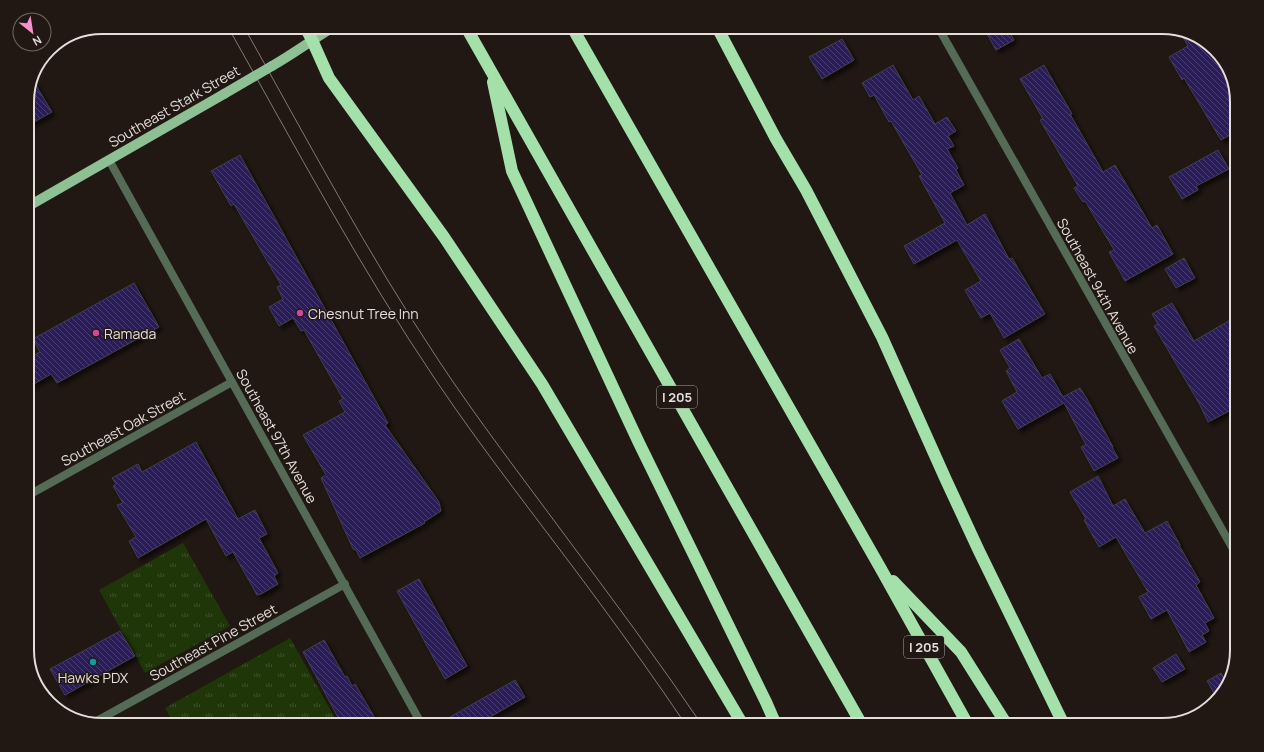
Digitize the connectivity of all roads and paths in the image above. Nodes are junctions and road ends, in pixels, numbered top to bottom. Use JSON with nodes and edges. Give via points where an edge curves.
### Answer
{"nodes":[{"id":1,"x":309,"y":34,"type":"edge"},
{"id":2,"x":322,"y":34,"type":"edge"},
{"id":3,"x":470,"y":34,"type":"edge"},
{"id":4,"x":576,"y":34,"type":"edge"},
{"id":5,"x":721,"y":34,"type":"edge"},
{"id":6,"x":942,"y":34,"type":"edge"},
{"id":7,"x":312,"y":40,"type":"junction"},
{"id":8,"x":490,"y":70,"type":"junction"},
{"id":9,"x":109,"y":160,"type":"junction"},
{"id":10,"x":34,"y":203,"type":"edge"},
{"id":11,"x":232,"y":382,"type":"junction"},
{"id":12,"x":34,"y":492,"type":"edge"},
{"id":13,"x":1230,"y":544,"type":"edge"},
{"id":14,"x":881,"y":569,"type":"junction"},
{"id":15,"x":345,"y":584,"type":"junction"},
{"id":16,"x":102,"y":718,"type":"edge"},
{"id":17,"x":418,"y":718,"type":"edge"},
{"id":18,"x":739,"y":718,"type":"edge"},
{"id":19,"x":773,"y":718,"type":"edge"},
{"id":20,"x":858,"y":718,"type":"edge"},
{"id":21,"x":964,"y":718,"type":"edge"},
{"id":22,"x":1003,"y":718,"type":"edge"},
{"id":23,"x":1061,"y":718,"type":"edge"}],
"edges":[{"from":1,"to":7,"type":"highway"},
{"from":2,"to":7,"type":"main road","name":"Southeast Stark Street"},
{"from":3,"to":8,"type":"highway","number":"I 205"},
{"from":4,"to":14,"type":"highway","number":"I 205"},
{"from":5,"to":23,"type":"highway","via":[[882,337],[975,544]]},
{"from":6,"to":13,"type":"street","name":"Southeast 94th Avenue"},
{"from":7,"to":9,"type":"main road","name":"Southeast Stark Street","bridge":true,"via":[[289,56]]},
{"from":7,"to":18,"type":"highway","via":[[329,78],[444,236],[542,384]]},
{"from":8,"to":19,"type":"highway","via":[[512,171],[639,443]]},
{"from":8,"to":20,"type":"highway","number":"I 205"},
{"from":9,"to":10,"type":"main road","name":"Southeast Stark Street"},
{"from":9,"to":11,"type":"street","name":"Southeast 97th Avenue"},
{"from":11,"to":12,"type":"street","name":"Southeast Oak Street"},
{"from":11,"to":15,"type":"street","name":"Southeast 97th Avenue"},
{"from":14,"to":21,"type":"highway","number":"I 205"},
{"from":14,"to":22,"type":"highway","via":[[961,652]]},
{"from":15,"to":16,"type":"street","name":"Southeast Pine Street"},
{"from":15,"to":17,"type":"street","name":"Southeast 97th Avenue"}]}
